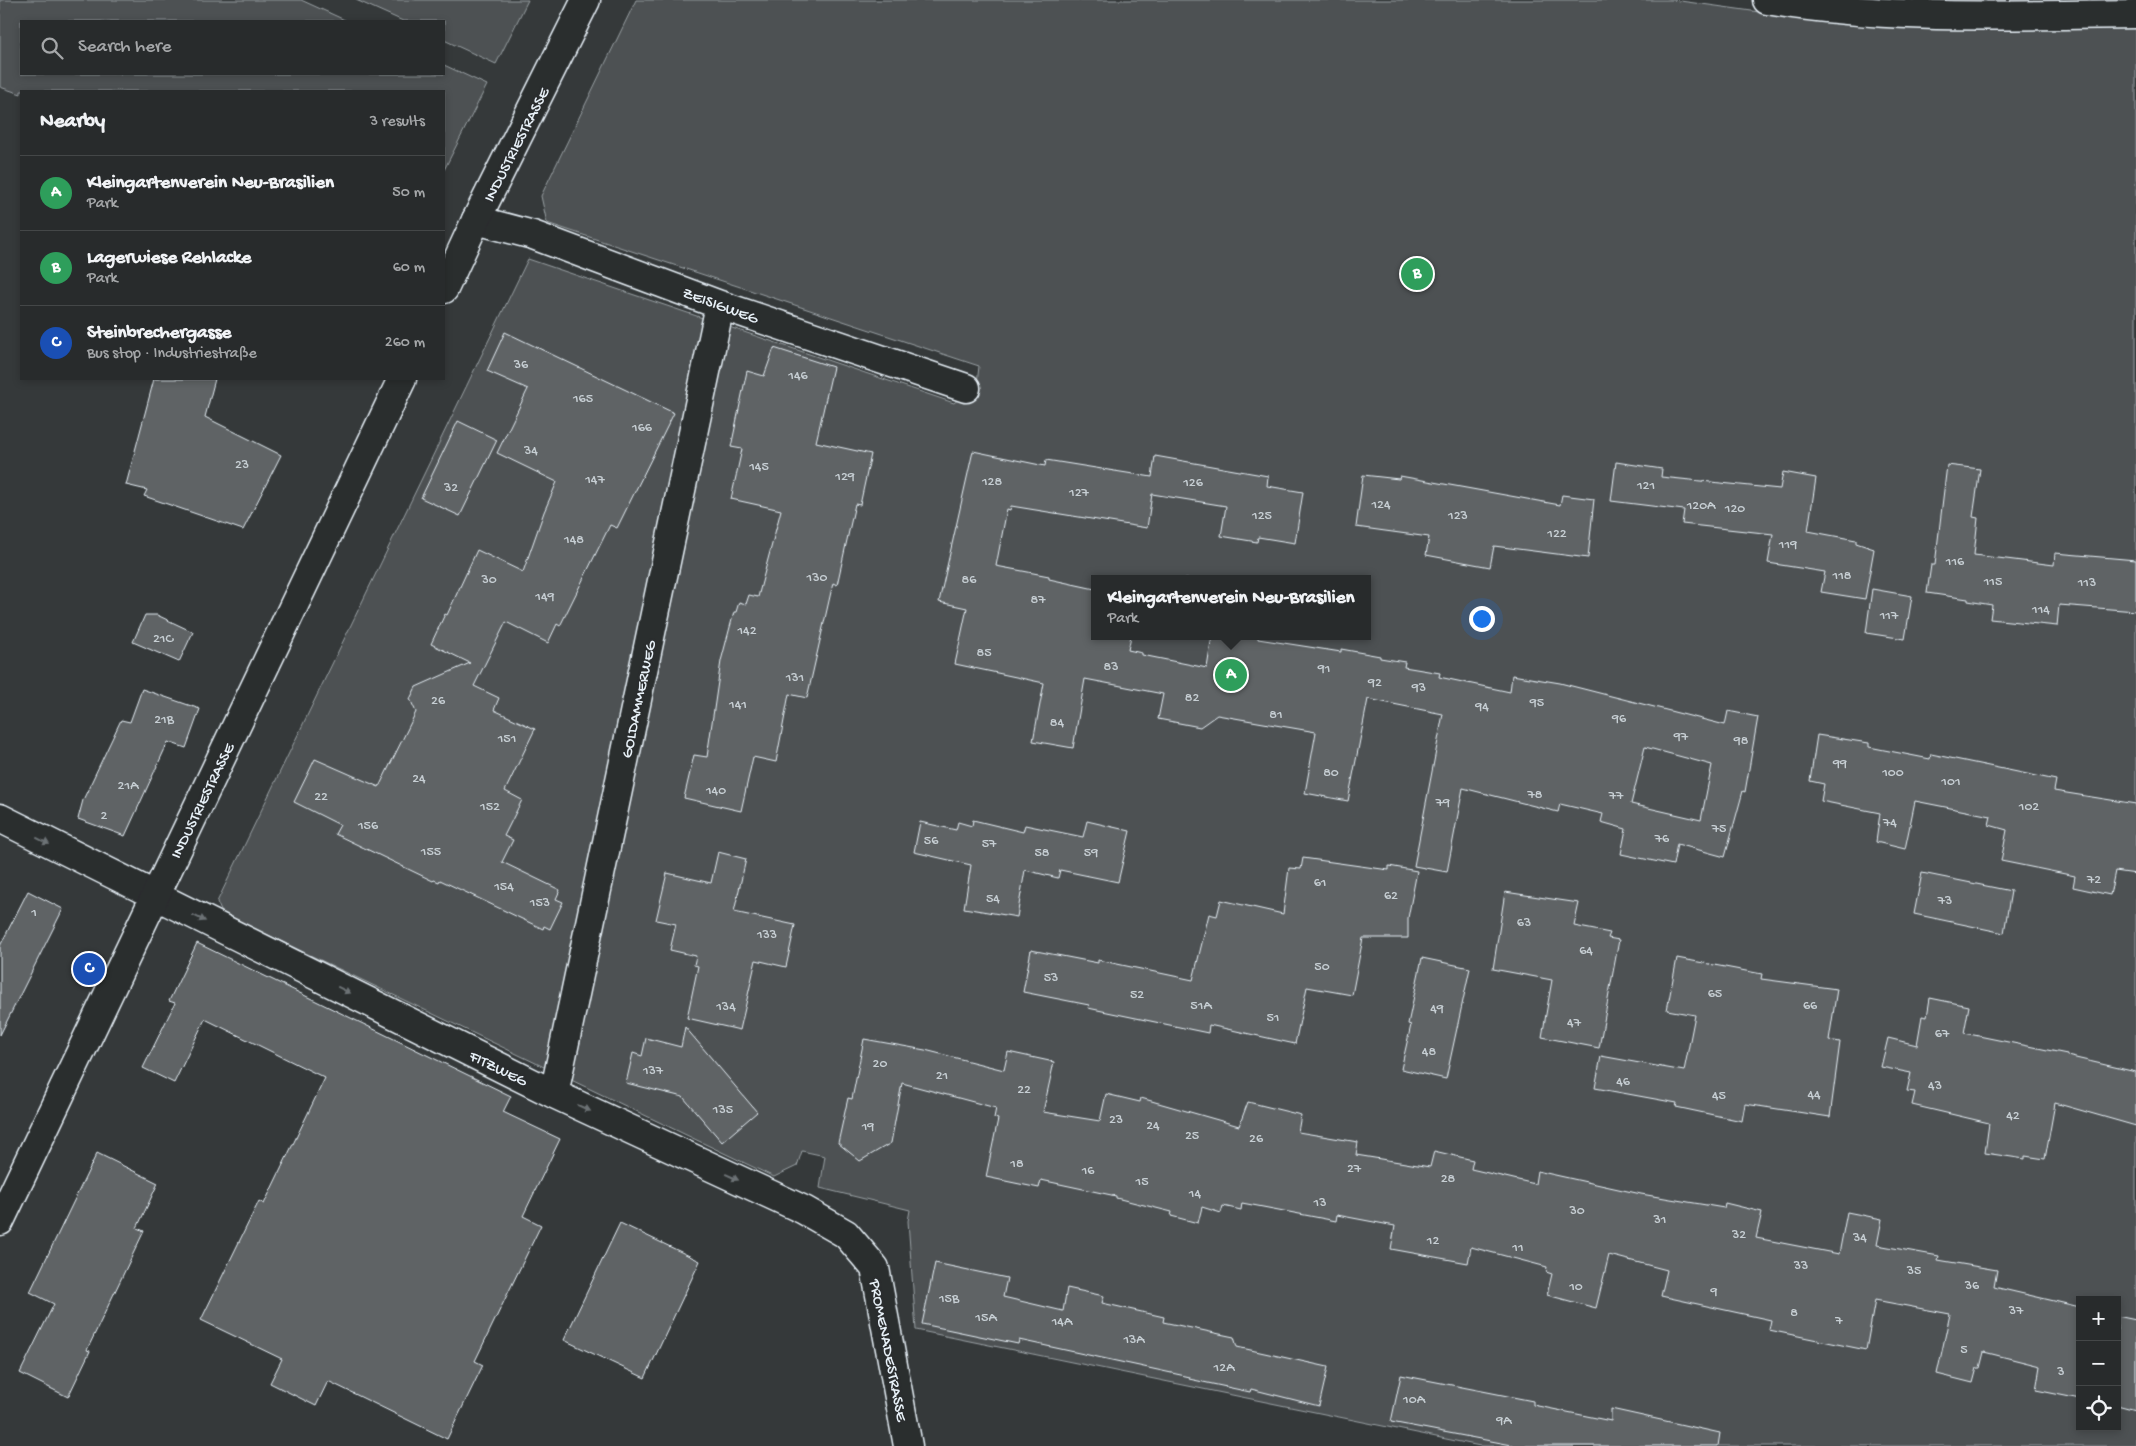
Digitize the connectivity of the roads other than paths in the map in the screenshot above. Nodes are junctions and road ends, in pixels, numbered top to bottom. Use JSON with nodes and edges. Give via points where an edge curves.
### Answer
{"nodes":[{"id":1,"x":586,"y":0,"type":"edge"},
{"id":2,"x":1767,"y":0,"type":"edge"},
{"id":3,"x":2136,"y":14,"type":"edge"},
{"id":4,"x":476,"y":220,"type":"junction"},
{"id":5,"x":445,"y":287,"type":"edge"},
{"id":6,"x":720,"y":305,"type":"junction"},
{"id":7,"x":402,"y":380,"type":"edge"},
{"id":8,"x":966,"y":388,"type":"dead end"},
{"id":9,"x":0,"y":818,"type":"edge"},
{"id":10,"x":155,"y":896,"type":"junction"},
{"id":11,"x":554,"y":1094,"type":"junction"},
{"id":12,"x":0,"y":1221,"type":"edge"},
{"id":13,"x":846,"y":1234,"type":"joint"},
{"id":14,"x":908,"y":1446,"type":"edge"}],
"edges":[{"from":1,"to":4,"type":"street","name":"INDUSTRIESTRASSE"},
{"from":2,"to":3,"type":"street","via":[[1818,9],[1955,16]]},
{"from":4,"to":5,"type":"street","name":"INDUSTRIESTRASSE"},
{"from":4,"to":6,"type":"street","name":"ZEISIGWEG","via":[[534,235]]},
{"from":6,"to":8,"type":"street","name":"ZEISIGWEG"},
{"from":6,"to":11,"type":"street","name":"GOLDAMMERWEG"},
{"from":7,"to":10,"type":"street","name":"INDUSTRIESTRASSE"},
{"from":9,"to":10,"type":"street","name":"FITZWEG","one_way":true},
{"from":10,"to":11,"type":"street","name":"FITZWEG","one_way":true},
{"from":10,"to":12,"type":"street","name":"INDUSTRIESTRASSE"},
{"from":11,"to":13,"type":"street","name":"FITZWEG","one_way":true,"via":[[804,1210]]},
{"from":13,"to":14,"type":"street","name":"PROMENADESTRASSE","via":[[874,1268]]}]}
